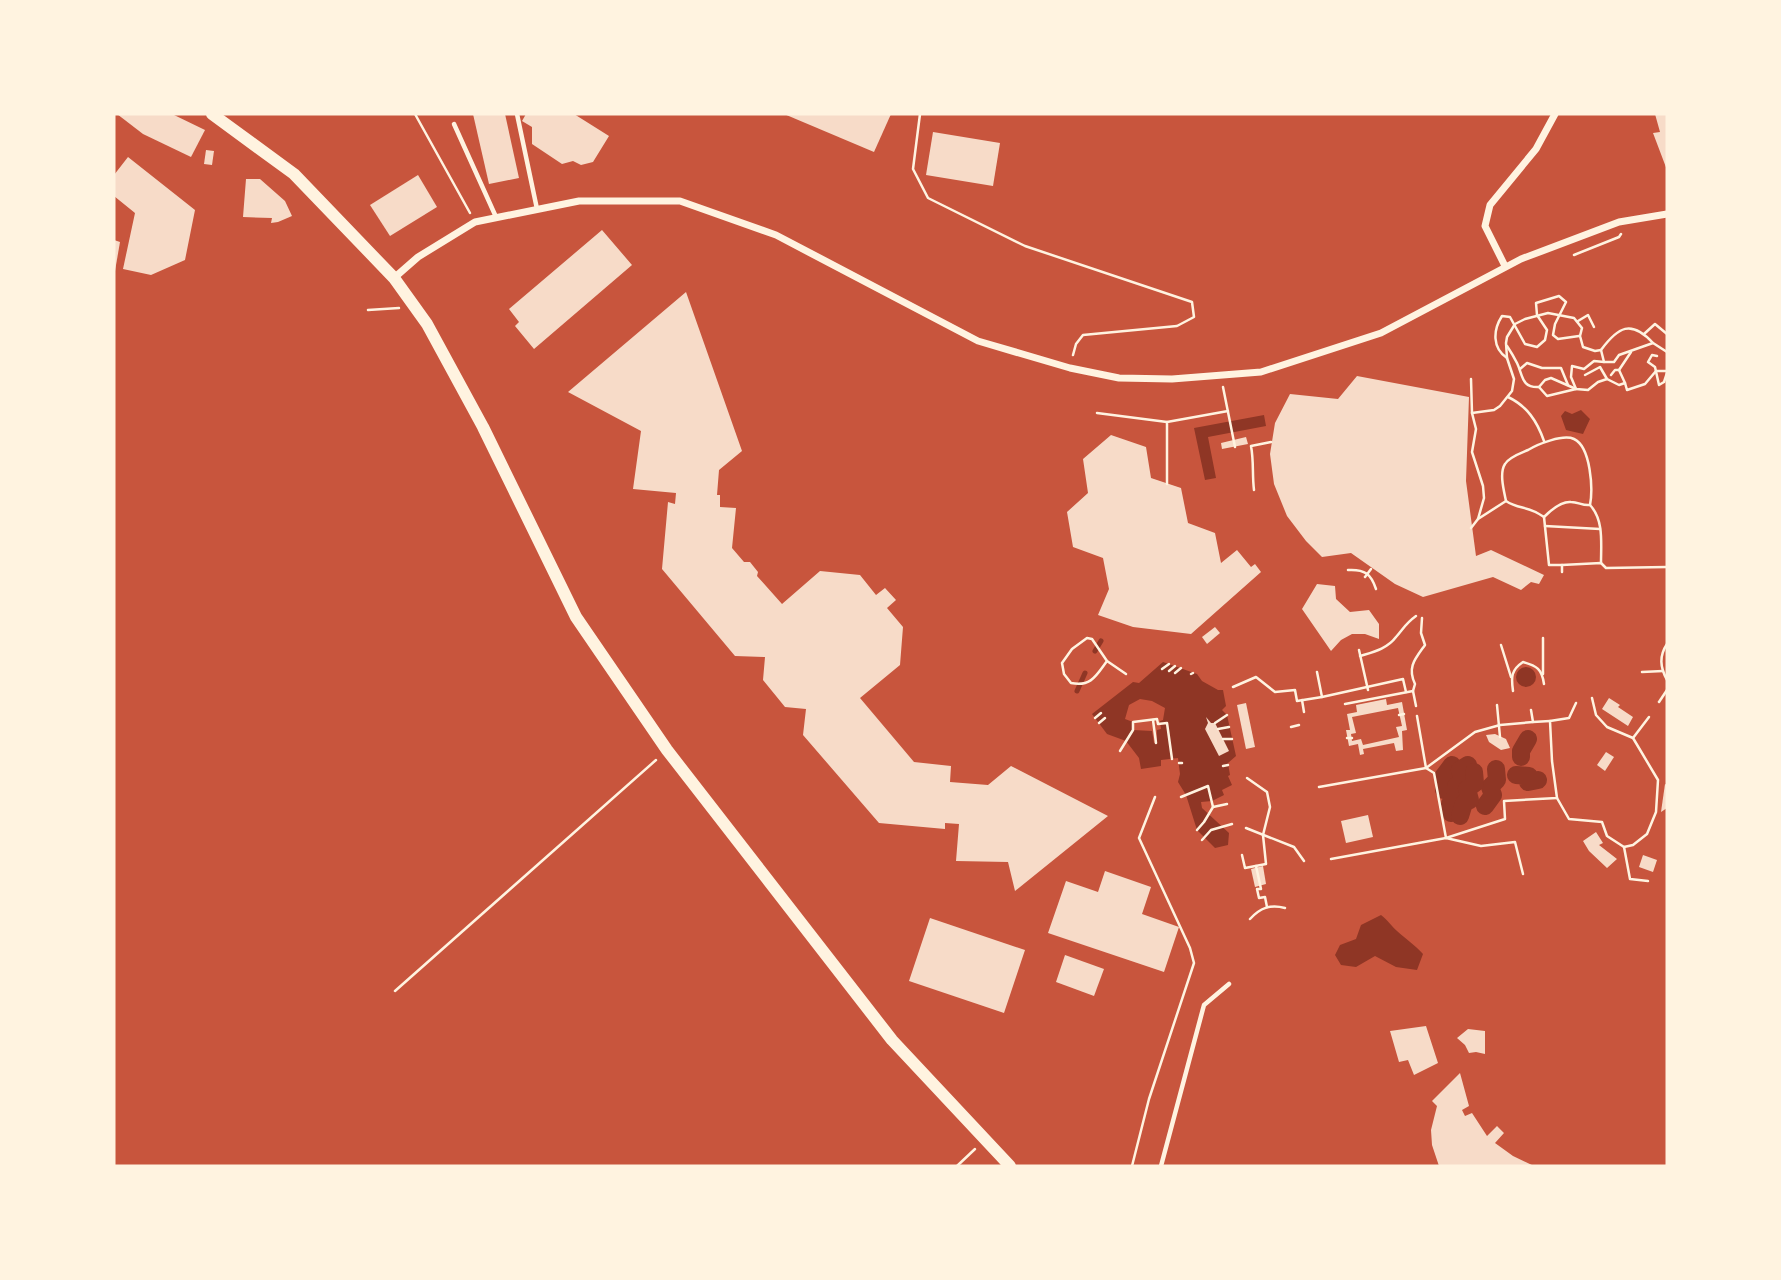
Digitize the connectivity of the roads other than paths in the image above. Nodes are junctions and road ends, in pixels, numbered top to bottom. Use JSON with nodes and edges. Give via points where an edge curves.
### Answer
{"nodes":[{"id":1,"x":212,"y":114,"type":"edge"},
{"id":2,"x":517,"y":114,"type":"edge"},
{"id":3,"x":1555,"y":114,"type":"edge"},
{"id":4,"x":454,"y":124,"type":"dead end"},
{"id":5,"x":537,"y":209,"type":"junction"},
{"id":6,"x":1667,"y":214,"type":"edge"},
{"id":7,"x":496,"y":217,"type":"junction"},
{"id":8,"x":1505,"y":266,"type":"junction"},
{"id":9,"x":394,"y":278,"type":"junction"},
{"id":10,"x":1229,"y":984,"type":"dead end"},
{"id":11,"x":1010,"y":1166,"type":"edge"},
{"id":12,"x":1161,"y":1166,"type":"edge"}],
"edges":[{"from":1,"to":9,"type":"street","via":[[294,174]]},
{"from":2,"to":5,"type":"lane"},
{"from":3,"to":8,"type":"street","via":[[1536,149],[1490,205],[1485,226]]},
{"from":4,"to":7,"type":"lane"},
{"from":5,"to":7,"type":"street"},
{"from":5,"to":8,"type":"street","via":[[579,201],[680,201],[776,235],[978,341],[1119,378],[1261,372],[1381,333]]},
{"from":6,"to":8,"type":"street","via":[[1619,222]]},
{"from":7,"to":9,"type":"street","via":[[475,222],[418,257]]},
{"from":9,"to":11,"type":"street","via":[[427,324],[483,427],[576,617],[667,750],[892,1040]]},
{"from":10,"to":12,"type":"lane","via":[[1204,1005]]}]}
